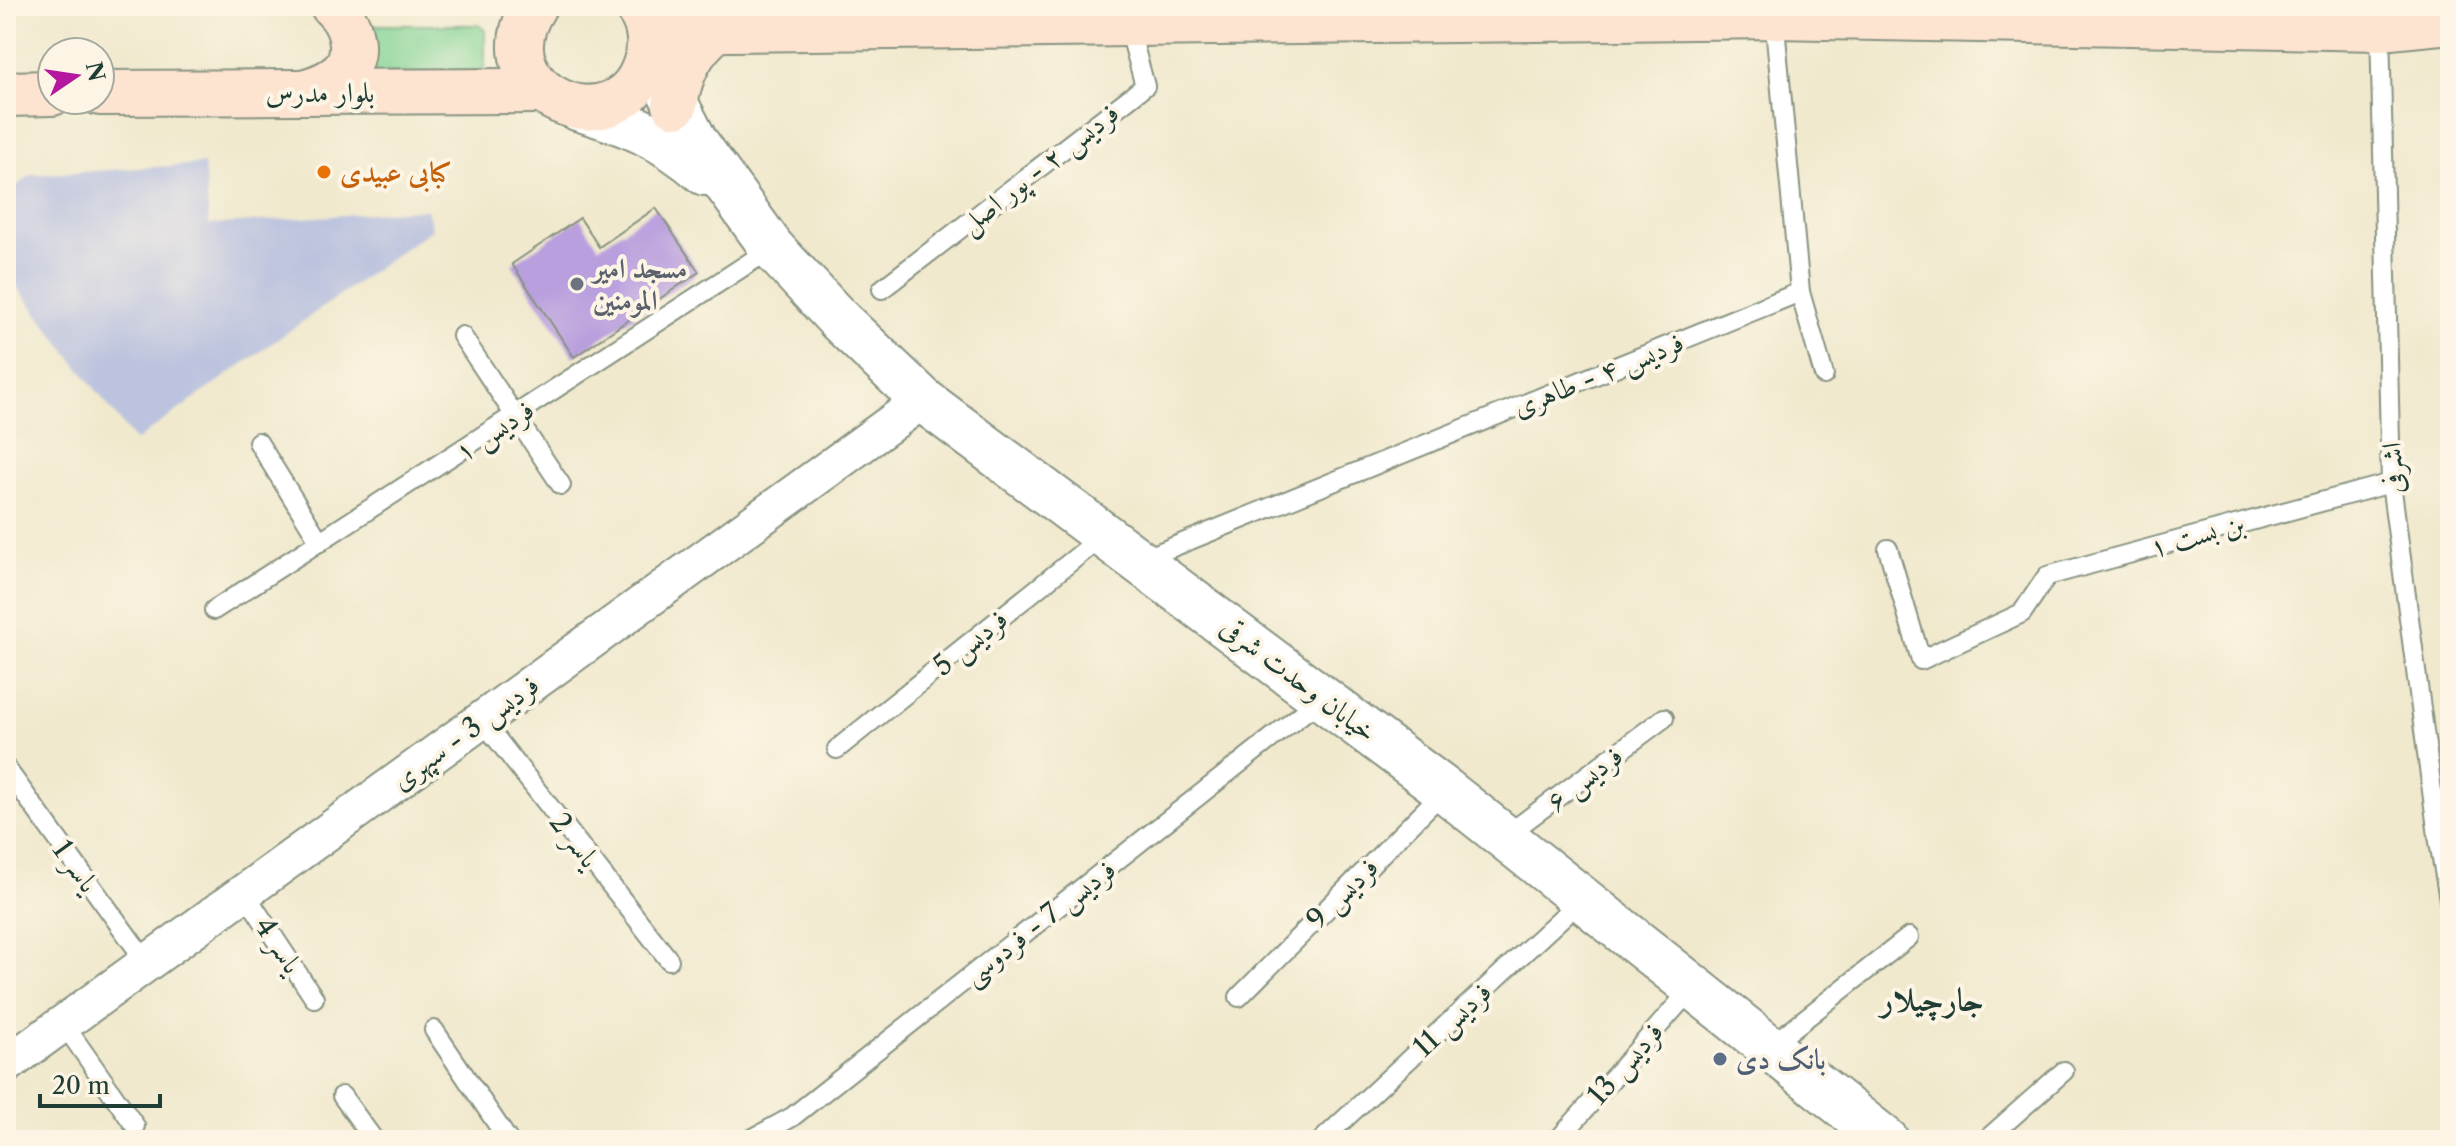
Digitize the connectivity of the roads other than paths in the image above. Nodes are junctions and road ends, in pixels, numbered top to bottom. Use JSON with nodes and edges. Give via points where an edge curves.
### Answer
{"nodes":[{"id":1,"x":333,"y":6,"type":"edge"},
{"id":2,"x":534,"y":6,"type":"edge"},
{"id":3,"x":1303,"y":14,"type":"edge"},
{"id":4,"x":1774,"y":16,"type":"junction"},
{"id":5,"x":2382,"y":17,"type":"edge"},
{"id":6,"x":2450,"y":21,"type":"edge"},
{"id":7,"x":1128,"y":24,"type":"junction"},
{"id":8,"x":644,"y":29,"type":"edge"},
{"id":9,"x":717,"y":29,"type":"junction"},
{"id":10,"x":303,"y":92,"type":"junction"},
{"id":11,"x":36,"y":93,"type":"edge"},
{"id":12,"x":116,"y":93,"type":"edge"},
{"id":13,"x":6,"y":94,"type":"edge"},
{"id":14,"x":559,"y":100,"type":"junction"},
{"id":15,"x":675,"y":105,"type":"junction"},
{"id":16,"x":733,"y":197,"type":"junction"},
{"id":17,"x":772,"y":248,"type":"junction"},
{"id":18,"x":882,"y":289,"type":"dead end"},
{"id":19,"x":1800,"y":292,"type":"junction"},
{"id":20,"x":462,"y":336,"type":"dead end"},
{"id":21,"x":1824,"y":375,"type":"dead end"},
{"id":22,"x":923,"y":400,"type":"junction"},
{"id":23,"x":516,"y":415,"type":"junction"},
{"id":24,"x":258,"y":442,"type":"dead end"},
{"id":25,"x":2391,"y":483,"type":"junction"},
{"id":26,"x":561,"y":485,"type":"dead end"},
{"id":27,"x":1104,"y":535,"type":"junction"},
{"id":28,"x":320,"y":542,"type":"junction"},
{"id":29,"x":1888,"y":549,"type":"dead end"},
{"id":30,"x":1140,"y":560,"type":"junction"},
{"id":31,"x":214,"y":610,"type":"dead end"},
{"id":32,"x":1323,"y":697,"type":"junction"},
{"id":33,"x":1664,"y":718,"type":"dead end"},
{"id":34,"x":482,"y":720,"type":"junction"},
{"id":35,"x":837,"y":749,"type":"dead end"},
{"id":36,"x":6,"y":768,"type":"edge"},
{"id":37,"x":1445,"y":790,"type":"junction"},
{"id":38,"x":1504,"y":837,"type":"junction"},
{"id":39,"x":244,"y":892,"type":"junction"},
{"id":40,"x":1583,"y":898,"type":"junction"},
{"id":41,"x":2450,"y":905,"type":"edge"},
{"id":42,"x":1909,"y":937,"type":"dead end"},
{"id":43,"x":669,"y":960,"type":"dead end"},
{"id":44,"x":147,"y":963,"type":"junction"},
{"id":45,"x":1693,"y":987,"type":"junction"},
{"id":46,"x":1239,"y":997,"type":"dead end"},
{"id":47,"x":314,"y":998,"type":"dead end"},
{"id":48,"x":63,"y":1023,"type":"junction"},
{"id":49,"x":434,"y":1030,"type":"dead end"},
{"id":50,"x":1769,"y":1047,"type":"junction"},
{"id":51,"x":6,"y":1065,"type":"edge"},
{"id":52,"x":2064,"y":1071,"type":"dead end"},
{"id":53,"x":342,"y":1096,"type":"dead end"},
{"id":54,"x":135,"y":1126,"type":"dead end"},
{"id":55,"x":374,"y":1140,"type":"edge"},
{"id":56,"x":508,"y":1140,"type":"edge"},
{"id":57,"x":750,"y":1140,"type":"edge"},
{"id":58,"x":1322,"y":1140,"type":"edge"},
{"id":59,"x":1558,"y":1140,"type":"edge"},
{"id":60,"x":1886,"y":1140,"type":"edge"},
{"id":61,"x":1986,"y":1140,"type":"edge"}],
"edges":[{"from":1,"to":10,"type":"main road","via":[[350,31],[349,62],[321,87]]},
{"from":2,"to":14,"type":"main road","via":[[521,44],[526,70]]},
{"from":3,"to":4,"type":"main road"},
{"from":3,"to":7,"type":"main road"},
{"from":4,"to":5,"type":"main road"},
{"from":4,"to":19,"type":"lane"},
{"from":5,"to":6,"type":"main road"},
{"from":5,"to":25,"type":"lane","name":"اشرفی"},
{"from":7,"to":9,"type":"main road"},
{"from":7,"to":18,"type":"lane","name":"فردیس ۲ - پور اصل","via":[[1145,86]]},
{"from":8,"to":9,"type":"main road"},
{"from":8,"to":14,"type":"main road","name":"بلوار مدرس","via":[[644,70],[633,88],[598,107]]},
{"from":8,"to":15,"type":"street"},
{"from":9,"to":15,"type":"main road","via":[[694,50],[680,78]]},
{"from":10,"to":12,"type":"main road","name":"بلوار مدرس"},
{"from":10,"to":14,"type":"main road","name":"بلوار مدرس"},
{"from":11,"to":13,"type":"main road"},
{"from":14,"to":16,"type":"street","via":[[662,139]]},
{"from":15,"to":16,"type":"street"},
{"from":16,"to":17,"type":"street","name":"خیابان وحدت شرقی"},
{"from":17,"to":22,"type":"street","name":"خیابان وحدت شرقی"},
{"from":17,"to":23,"type":"lane","name":"فردیس ۱"},
{"from":19,"to":21,"type":"lane"},
{"from":19,"to":30,"type":"lane","name":"فردیس ۴ - طاهری"},
{"from":20,"to":23,"type":"lane"},
{"from":22,"to":27,"type":"street","name":"خیابان وحدت شرقی"},
{"from":22,"to":34,"type":"street","name":"فردیس 3 - سپهری"},
{"from":23,"to":26,"type":"lane"},
{"from":23,"to":28,"type":"lane","name":"فردیس ۱"},
{"from":24,"to":28,"type":"lane"},
{"from":25,"to":29,"type":"lane","name":"بن بست ۱","via":[[2047,576],[2022,613],[1921,660]]},
{"from":25,"to":41,"type":"lane","name":"اشرفی"},
{"from":27,"to":30,"type":"street","name":"خیابان وحدت شرقی"},
{"from":27,"to":35,"type":"lane","name":"فردیس 5"},
{"from":28,"to":31,"type":"lane","name":"فردیس ۱"},
{"from":30,"to":32,"type":"street","name":"خیابان وحدت شرقی"},
{"from":32,"to":37,"type":"street","name":"خیابان وحدت شرقی"},
{"from":32,"to":57,"type":"lane","name":"فردیس 7 - فردوسی","via":[[792,1117]]},
{"from":33,"to":38,"type":"lane","name":"فردیس ۶"},
{"from":34,"to":39,"type":"street","name":"فردیس 3 - سپهری"},
{"from":34,"to":43,"type":"lane","name":"یاسر 2"},
{"from":36,"to":44,"type":"lane","name":"یاسر 1"},
{"from":37,"to":38,"type":"street","name":"خیابان وحدت شرقی"},
{"from":37,"to":46,"type":"lane","name":"فردیس 9"},
{"from":38,"to":40,"type":"street","name":"خیابان وحدت شرقی"},
{"from":39,"to":44,"type":"street","name":"فردیس 3 - سپهری"},
{"from":39,"to":47,"type":"lane","name":"یاسر 4"},
{"from":40,"to":45,"type":"street","name":"خیابان وحدت شرقی"},
{"from":40,"to":58,"type":"lane","name":"فردیس 11"},
{"from":42,"to":50,"type":"lane"},
{"from":44,"to":48,"type":"street","name":"فردیس 3 - سپهری"},
{"from":45,"to":50,"type":"street","name":"خیابان وحدت شرقی"},
{"from":45,"to":59,"type":"lane","name":"فردیس 13"},
{"from":48,"to":51,"type":"street","name":"فردیس 3 - سپهری"},
{"from":48,"to":54,"type":"lane"},
{"from":49,"to":56,"type":"lane"},
{"from":50,"to":60,"type":"street","name":"خیابان وحدت شرقی"},
{"from":52,"to":61,"type":"lane"},
{"from":53,"to":55,"type":"lane"}]}
